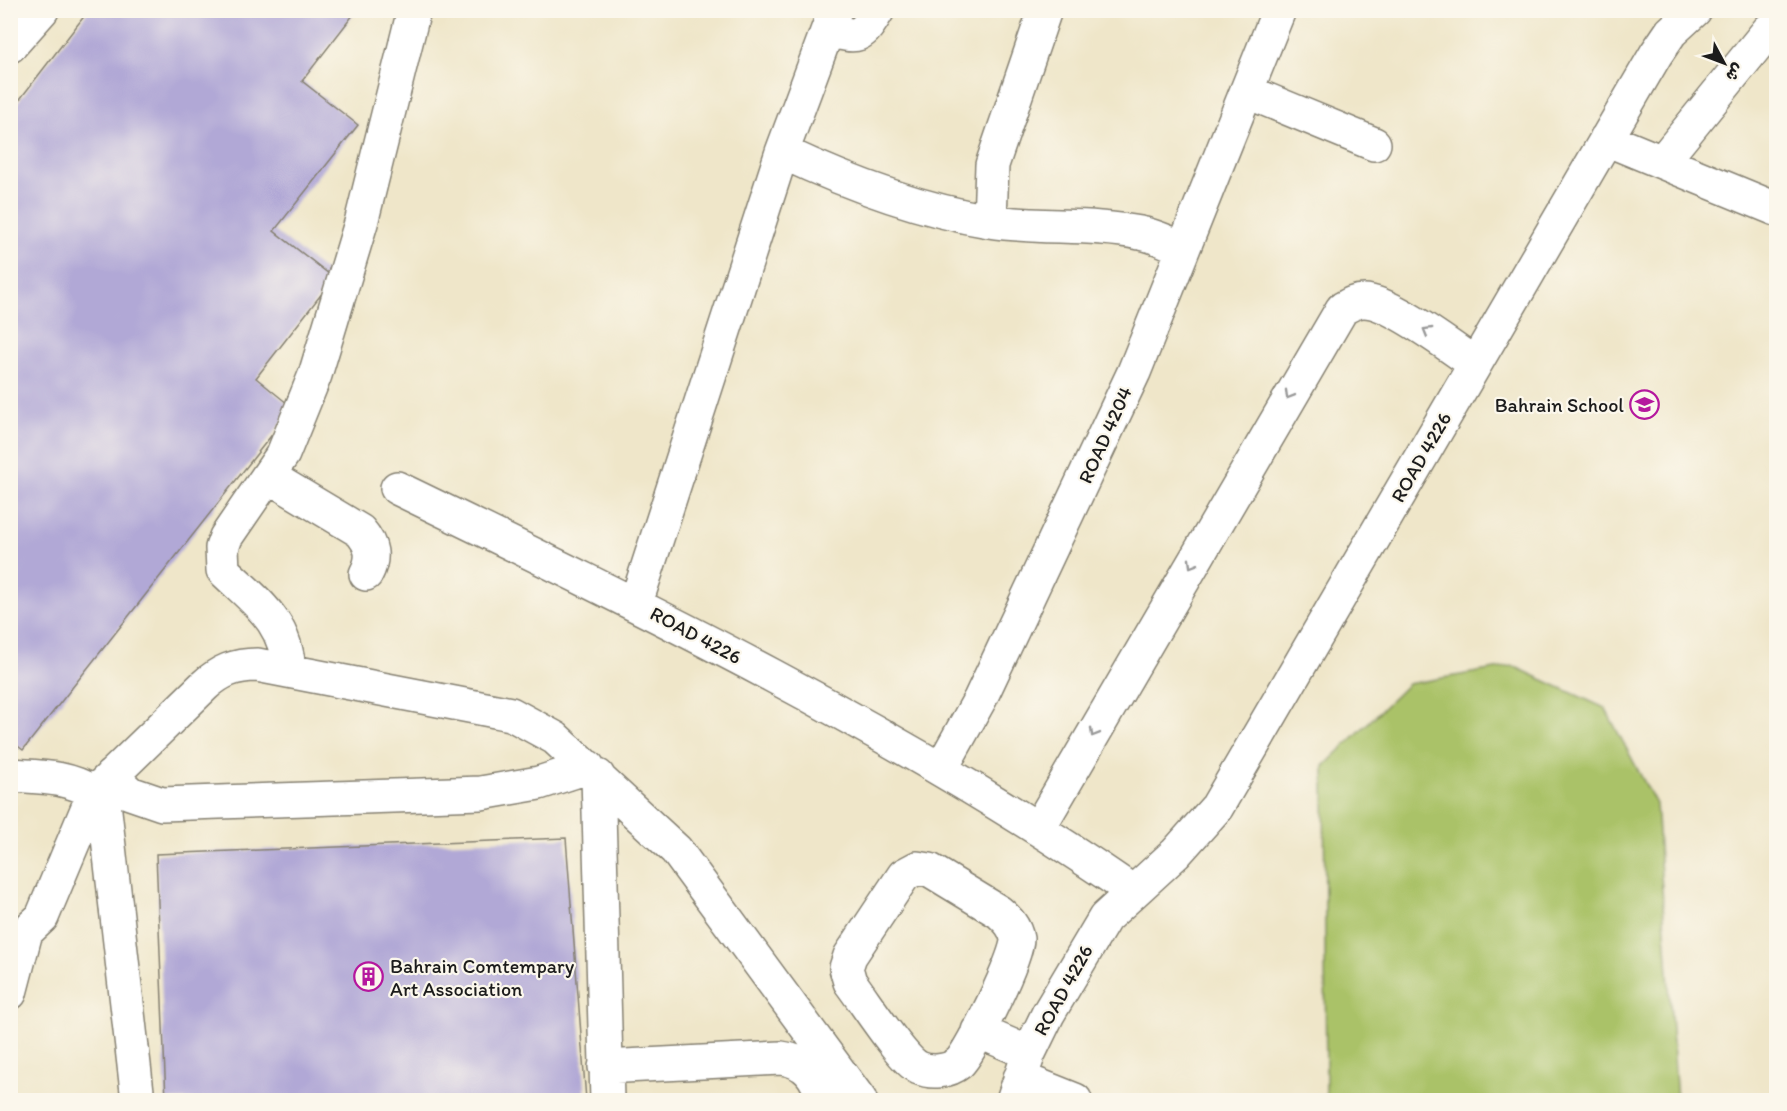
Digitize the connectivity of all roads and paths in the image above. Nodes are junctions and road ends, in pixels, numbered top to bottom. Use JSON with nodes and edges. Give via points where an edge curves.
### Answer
{"nodes":[{"id":1,"x":42,"y":10,"type":"edge"},
{"id":2,"x":414,"y":10,"type":"edge"},
{"id":3,"x":878,"y":10,"type":"edge"},
{"id":4,"x":1045,"y":10,"type":"edge"},
{"id":5,"x":1279,"y":10,"type":"edge"},
{"id":6,"x":1695,"y":10,"type":"edge"},
{"id":7,"x":831,"y":20,"type":"edge"},
{"id":8,"x":1776,"y":26,"type":"edge"},
{"id":9,"x":10,"y":46,"type":"edge"},
{"id":10,"x":1248,"y":92,"type":"junction"},
{"id":11,"x":1606,"y":139,"type":"junction"},
{"id":12,"x":1374,"y":144,"type":"dead end"},
{"id":13,"x":782,"y":152,"type":"junction"},
{"id":14,"x":1662,"y":162,"type":"junction"},
{"id":15,"x":1776,"y":209,"type":"edge"},
{"id":16,"x":990,"y":221,"type":"junction"},
{"id":17,"x":1183,"y":248,"type":"junction"},
{"id":18,"x":1475,"y":364,"type":"junction"},
{"id":19,"x":267,"y":476,"type":"junction"},
{"id":20,"x":397,"y":488,"type":"dead end"},
{"id":21,"x":366,"y":573,"type":"dead end"},
{"id":22,"x":636,"y":603,"type":"junction"},
{"id":23,"x":289,"y":671,"type":"junction"},
{"id":24,"x":941,"y":769,"type":"junction"},
{"id":25,"x":593,"y":772,"type":"junction"},
{"id":26,"x":10,"y":775,"type":"edge"},
{"id":27,"x":103,"y":785,"type":"junction"},
{"id":28,"x":1038,"y":829,"type":"junction"},
{"id":29,"x":1132,"y":891,"type":"junction"},
{"id":30,"x":18,"y":934,"type":"edge"},
{"id":31,"x":10,"y":993,"type":"edge"},
{"id":32,"x":978,"y":1031,"type":"junction"},
{"id":33,"x":605,"y":1067,"type":"junction"},
{"id":34,"x":1021,"y":1077,"type":"edge"},
{"id":35,"x":138,"y":1101,"type":"edge"},
{"id":36,"x":607,"y":1101,"type":"edge"},
{"id":37,"x":823,"y":1101,"type":"edge"},
{"id":38,"x":860,"y":1101,"type":"edge"},
{"id":39,"x":1074,"y":1101,"type":"edge"}],
"edges":[{"from":1,"to":9,"type":"street"},
{"from":2,"to":19,"type":"street","via":[[361,223],[315,375],[283,454]]},
{"from":3,"to":7,"type":"street","via":[[865,32],[858,35],[851,36]]},
{"from":4,"to":16,"type":"street","via":[[992,165]]},
{"from":5,"to":10,"type":"street","name":"ROAD 4204"},
{"from":6,"to":11,"type":"street","name":"ROAD 4226","via":[[1656,54]]},
{"from":7,"to":13,"type":"street","name":"ROAD 4226"},
{"from":8,"to":14,"type":"street"},
{"from":10,"to":12,"type":"street"},
{"from":10,"to":17,"type":"street","name":"ROAD 4204"},
{"from":11,"to":14,"type":"street"},
{"from":11,"to":18,"type":"street","name":"ROAD 4226"},
{"from":13,"to":16,"type":"street","via":[[846,182],[926,207]]},
{"from":13,"to":22,"type":"street","name":"ROAD 4226"},
{"from":14,"to":15,"type":"street"},
{"from":16,"to":17,"type":"street","via":[[1132,231]]},
{"from":17,"to":24,"type":"street","name":"ROAD 4204","via":[[1134,372],[1071,512],[980,699]]},
{"from":18,"to":28,"type":"street","one_way":true,"via":[[1430,332],[1374,303],[1351,303],[1342,309]]},
{"from":18,"to":29,"type":"street","name":"ROAD 4226","via":[[1217,807],[1176,853]]},
{"from":19,"to":21,"type":"street","via":[[360,531],[371,547]]},
{"from":19,"to":23,"type":"street","via":[[226,537],[221,559],[223,570],[274,620],[288,653]]},
{"from":20,"to":22,"type":"street"},
{"from":22,"to":24,"type":"street","name":"ROAD 4226"},
{"from":23,"to":25,"type":"street","via":[[511,714],[555,738]]},
{"from":23,"to":27,"type":"street","via":[[251,665],[222,672]]},
{"from":24,"to":28,"type":"street","name":"ROAD 4226"},
{"from":25,"to":27,"type":"street","via":[[481,793],[162,804]]},
{"from":25,"to":33,"type":"street"},
{"from":25,"to":38,"type":"street","via":[[676,850]]},
{"from":26,"to":27,"type":"street"},
{"from":27,"to":30,"type":"street","via":[[42,917]]},
{"from":27,"to":35,"type":"street"},
{"from":28,"to":29,"type":"street","name":"ROAD 4226"},
{"from":29,"to":34,"type":"street","name":"ROAD 4226","via":[[1105,918],[1075,965]]},
{"from":30,"to":31,"type":"street"},
{"from":32,"to":32,"type":"street","via":[[1014,959],[1014,929],[999,912],[930,870],[910,870],[850,956],[847,975],[910,1063],[920,1068],[940,1071],[960,1063]]},
{"from":32,"to":34,"type":"street"},
{"from":33,"to":36,"type":"street"},
{"from":33,"to":37,"type":"street","via":[[797,1060],[814,1079]]},
{"from":34,"to":39,"type":"street"}]}
